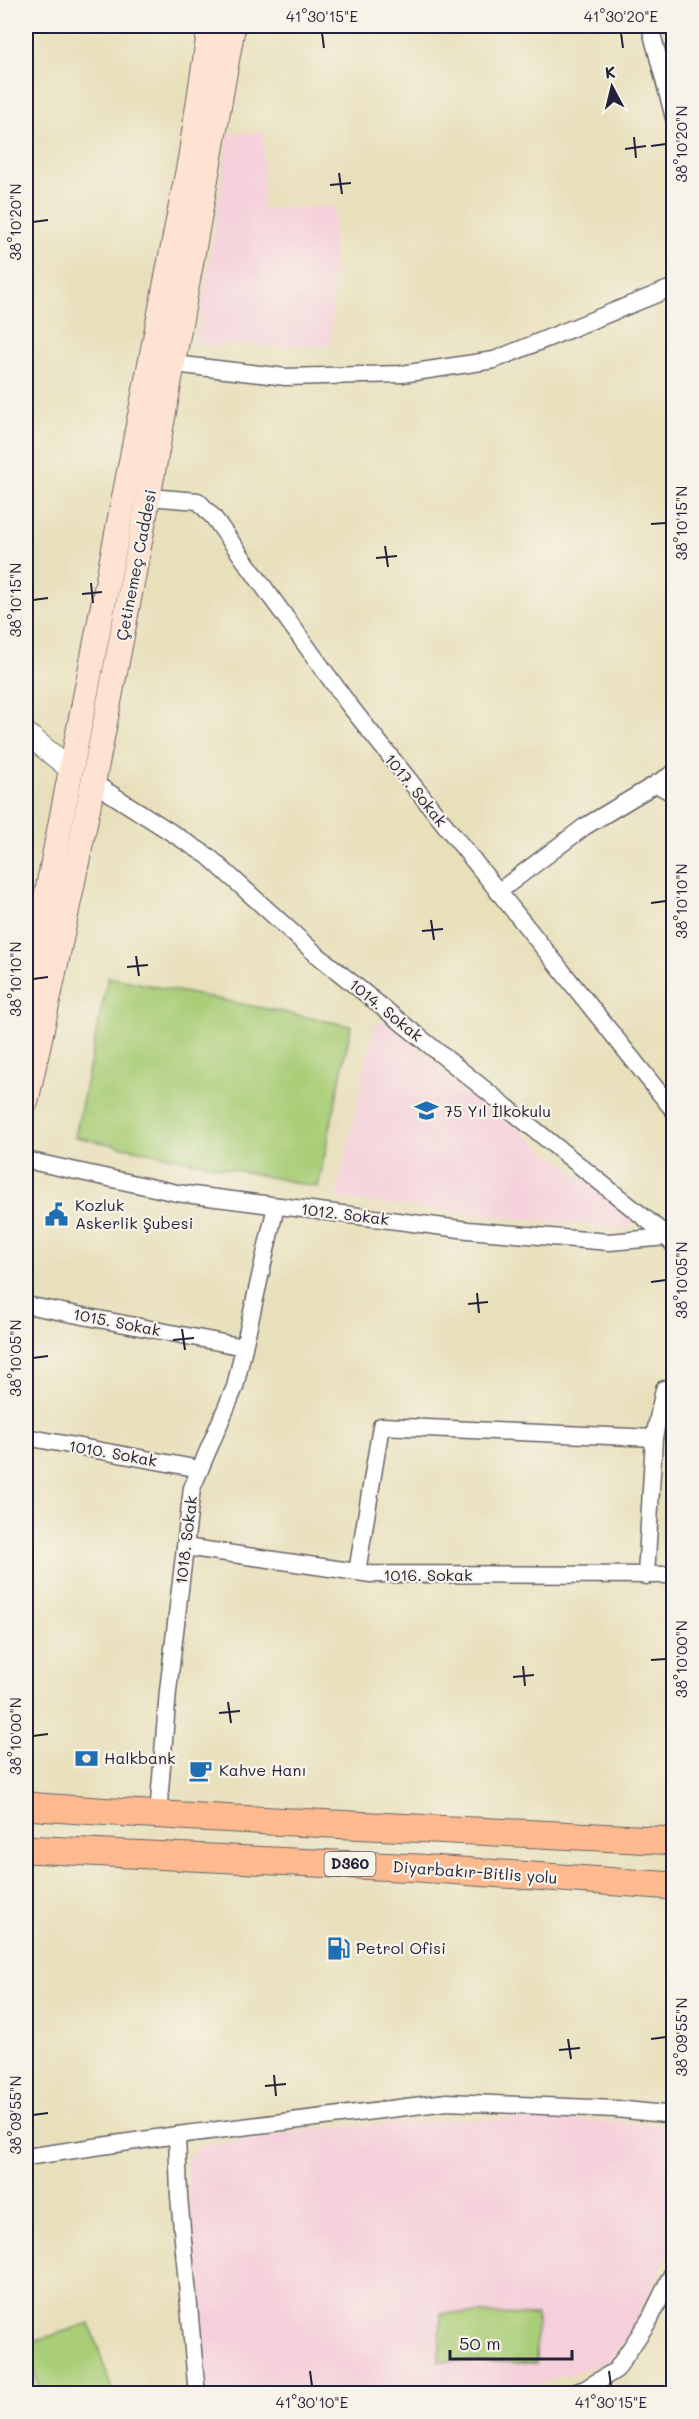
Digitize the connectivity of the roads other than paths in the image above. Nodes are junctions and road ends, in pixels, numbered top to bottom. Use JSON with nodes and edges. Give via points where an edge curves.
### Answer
{"nodes":[{"id":1,"x":210,"y":26,"type":"edge"},
{"id":2,"x":233,"y":26,"type":"edge"},
{"id":3,"x":650,"y":26,"type":"edge"},
{"id":4,"x":674,"y":118,"type":"edge"},
{"id":5,"x":674,"y":287,"type":"edge"},
{"id":6,"x":174,"y":364,"type":"junction"},
{"id":7,"x":149,"y":497,"type":"junction"},
{"id":8,"x":26,"y":733,"type":"edge"},
{"id":9,"x":70,"y":770,"type":"junction"},
{"id":10,"x":674,"y":773,"type":"edge"},
{"id":11,"x":94,"y":783,"type":"junction"},
{"id":12,"x":656,"y":784,"type":"junction"},
{"id":13,"x":674,"y":794,"type":"edge"},
{"id":14,"x":498,"y":892,"type":"junction"},
{"id":15,"x":26,"y":1000,"type":"edge"},
{"id":16,"x":26,"y":1102,"type":"edge"},
{"id":17,"x":674,"y":1111,"type":"edge"},
{"id":18,"x":26,"y":1160,"type":"edge"},
{"id":19,"x":276,"y":1206,"type":"junction"},
{"id":20,"x":670,"y":1241,"type":"edge"},
{"id":21,"x":26,"y":1305,"type":"edge"},
{"id":22,"x":244,"y":1347,"type":"junction"},
{"id":23,"x":664,"y":1389,"type":"dead end"},
{"id":24,"x":26,"y":1437,"type":"edge"},
{"id":25,"x":654,"y":1438,"type":"junction"},
{"id":26,"x":200,"y":1469,"type":"junction"},
{"id":27,"x":185,"y":1547,"type":"junction"},
{"id":28,"x":357,"y":1572,"type":"junction"},
{"id":29,"x":674,"y":1575,"type":"edge"},
{"id":30,"x":646,"y":1576,"type":"junction"},
{"id":31,"x":26,"y":1806,"type":"edge"},
{"id":32,"x":158,"y":1815,"type":"junction"},
{"id":33,"x":674,"y":1841,"type":"edge"},
{"id":34,"x":26,"y":1849,"type":"edge"},
{"id":35,"x":674,"y":1886,"type":"edge"},
{"id":36,"x":674,"y":2115,"type":"edge"},
{"id":37,"x":177,"y":2134,"type":"junction"},
{"id":38,"x":26,"y":2157,"type":"edge"},
{"id":39,"x":674,"y":2270,"type":"edge"},
{"id":40,"x":196,"y":2394,"type":"edge"},
{"id":41,"x":571,"y":2394,"type":"edge"}],
"edges":[{"from":1,"to":9,"type":"main road","name":"Çetinemeç Caddesi","via":[[190,159]]},
{"from":2,"to":6,"type":"main road","name":"Çetinemeç Caddesi"},
{"from":3,"to":4,"type":"street"},
{"from":5,"to":6,"type":"street","via":[[494,360],[402,374],[286,377]]},
{"from":6,"to":7,"type":"main road","name":"Çetinemeç Caddesi"},
{"from":7,"to":11,"type":"main road","name":"Çetinemeç Caddesi"},
{"from":7,"to":14,"type":"street","name":"1017. Sokak","via":[[198,501],[214,518],[348,705]]},
{"from":8,"to":9,"type":"street"},
{"from":9,"to":15,"type":"main road","name":"Çetinemeç Caddesi"},
{"from":10,"to":12,"type":"street"},
{"from":11,"to":16,"type":"main road","name":"Çetinemeç Caddesi"},
{"from":11,"to":20,"type":"street","name":"1014. Sokak","via":[[208,856],[316,954]]},
{"from":12,"to":13,"type":"street"},
{"from":12,"to":14,"type":"street","via":[[584,827]]},
{"from":14,"to":17,"type":"street","name":"1017. Sokak"},
{"from":18,"to":19,"type":"street","name":"1012. Sokak","via":[[177,1193]]},
{"from":19,"to":20,"type":"street","name":"1012. Sokak","via":[[468,1230],[609,1242]]},
{"from":19,"to":22,"type":"street","name":"1018. Sokak"},
{"from":21,"to":22,"type":"street","name":"1015. Sokak"},
{"from":22,"to":26,"type":"street","name":"1018. Sokak","via":[[235,1387]]},
{"from":23,"to":25,"type":"street"},
{"from":24,"to":26,"type":"street","name":"1010. Sokak"},
{"from":25,"to":28,"type":"street","via":[[381,1426]]},
{"from":25,"to":30,"type":"street"},
{"from":26,"to":27,"type":"street","name":"1018. Sokak","via":[[192,1488]]},
{"from":27,"to":28,"type":"street","name":"1016. Sokak"},
{"from":27,"to":32,"type":"street","name":"1018. Sokak"},
{"from":28,"to":30,"type":"street","name":"1016. Sokak"},
{"from":29,"to":30,"type":"street","name":"1016. Sokak"},
{"from":31,"to":32,"type":"highway"},
{"from":32,"to":33,"type":"highway"},
{"from":34,"to":35,"type":"highway","name":"Diyarbakır-Bitlis yolu","number":"D360","via":[[384,1866]]},
{"from":36,"to":37,"type":"street","via":[[447,2102]]},
{"from":37,"to":38,"type":"street"},
{"from":37,"to":40,"type":"street"},
{"from":39,"to":41,"type":"street","via":[[650,2319],[616,2370]]}]}
